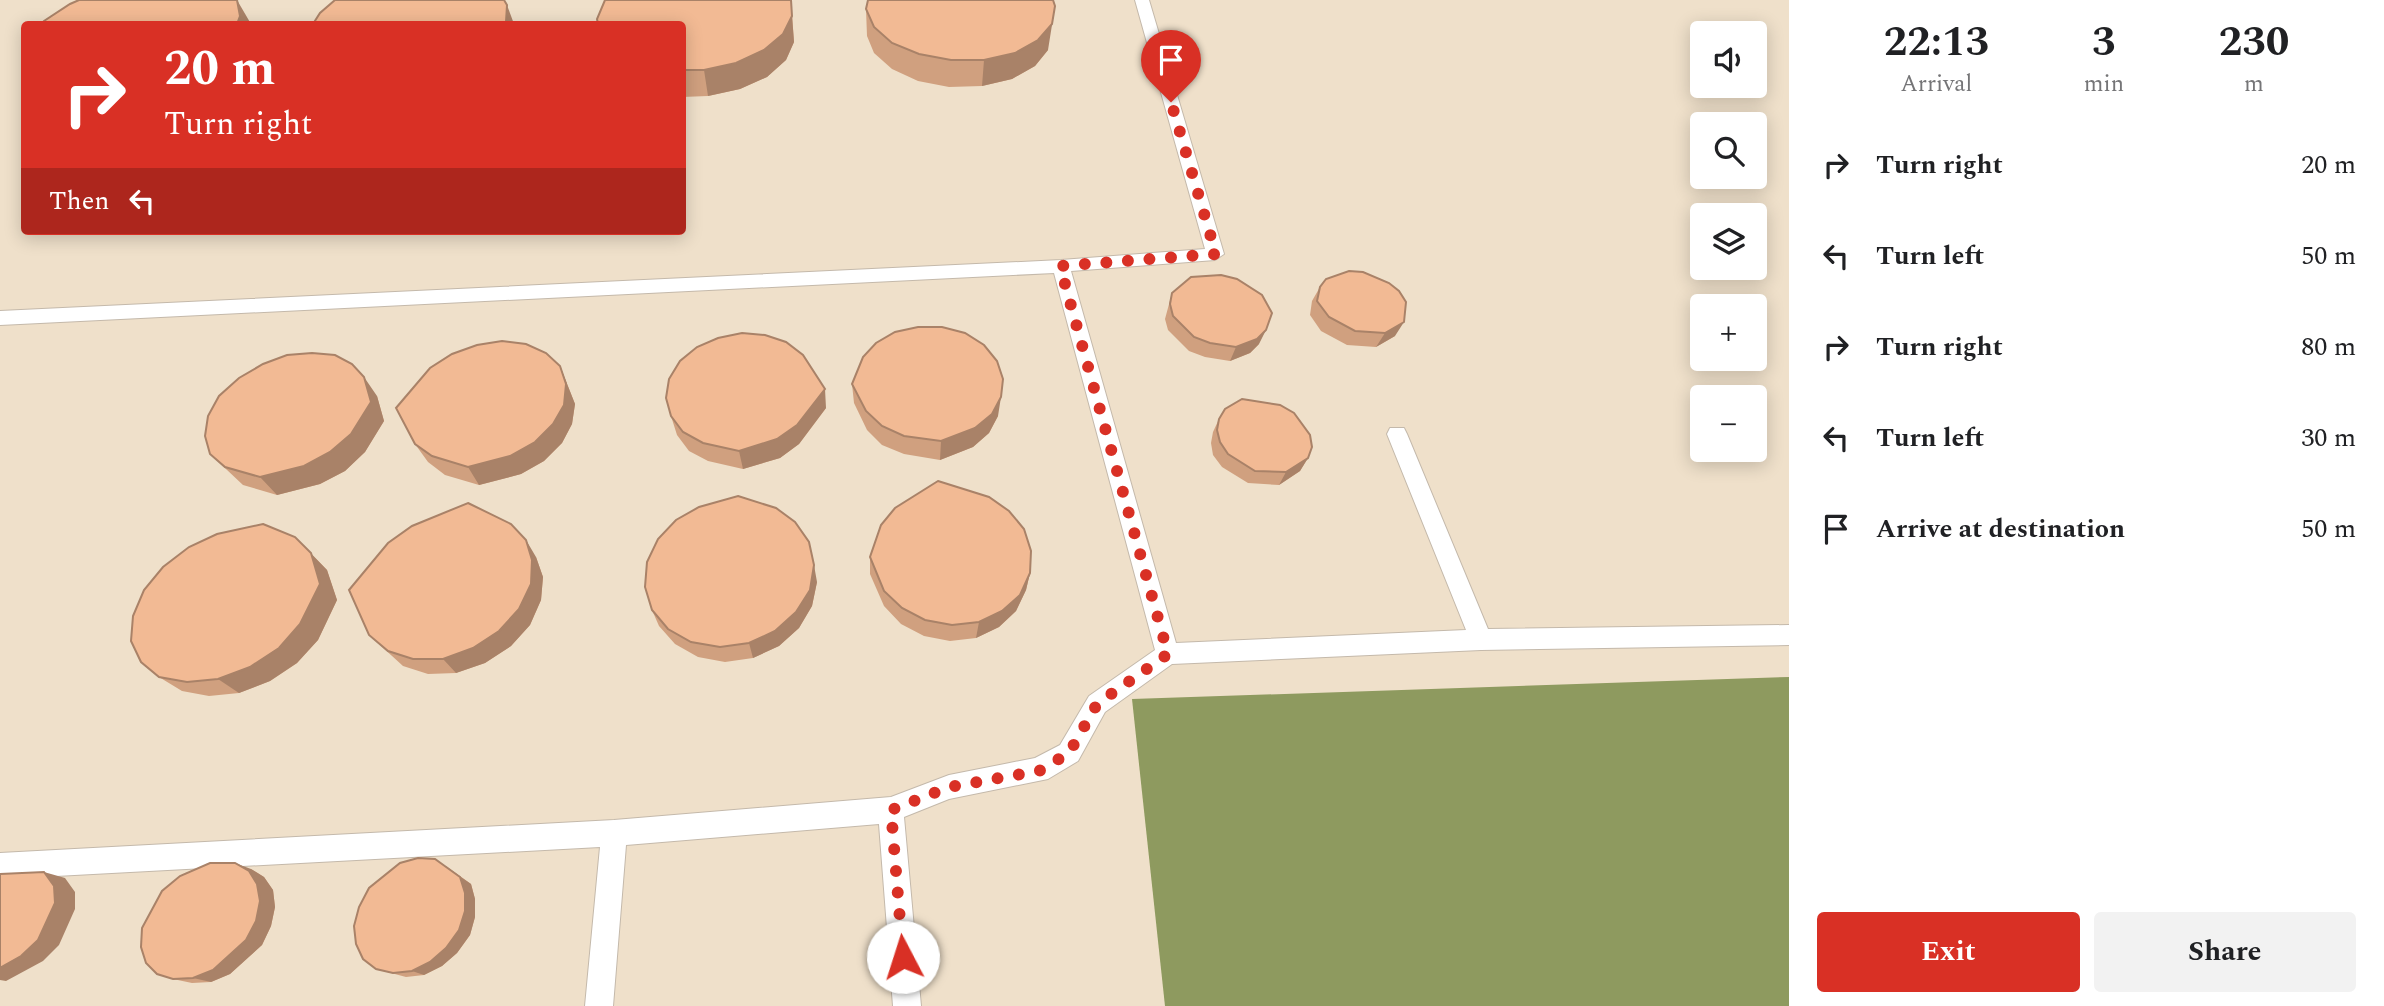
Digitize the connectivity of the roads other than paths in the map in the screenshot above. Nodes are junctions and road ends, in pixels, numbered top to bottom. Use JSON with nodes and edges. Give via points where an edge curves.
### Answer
{"nodes":[{"id":1,"x":1142,"y":0,"type":"edge"},
{"id":2,"x":1060,"y":266,"type":"junction"},
{"id":3,"x":0,"y":318,"type":"edge"},
{"id":4,"x":1397,"y":433,"type":"dead end"},
{"id":5,"x":1789,"y":635,"type":"edge"},
{"id":6,"x":1481,"y":640,"type":"junction"},
{"id":7,"x":1168,"y":654,"type":"junction"},
{"id":8,"x":891,"y":810,"type":"junction"},
{"id":9,"x":614,"y":833,"type":"junction"},
{"id":10,"x":0,"y":866,"type":"edge"},
{"id":11,"x":599,"y":1006,"type":"edge"},
{"id":12,"x":907,"y":1006,"type":"edge"}],
"edges":[{"from":1,"to":2,"type":"lane","via":[[1216,254]]},
{"from":2,"to":3,"type":"lane"},
{"from":2,"to":7,"type":"lane"},
{"from":4,"to":6,"type":"lane"},
{"from":5,"to":6,"type":"lane"},
{"from":6,"to":7,"type":"lane"},
{"from":7,"to":8,"type":"lane","via":[[1097,704],[1069,753],[1039,771],[949,787]]},
{"from":8,"to":9,"type":"lane"},
{"from":8,"to":12,"type":"lane"},
{"from":9,"to":10,"type":"lane"},
{"from":9,"to":11,"type":"lane"}]}
